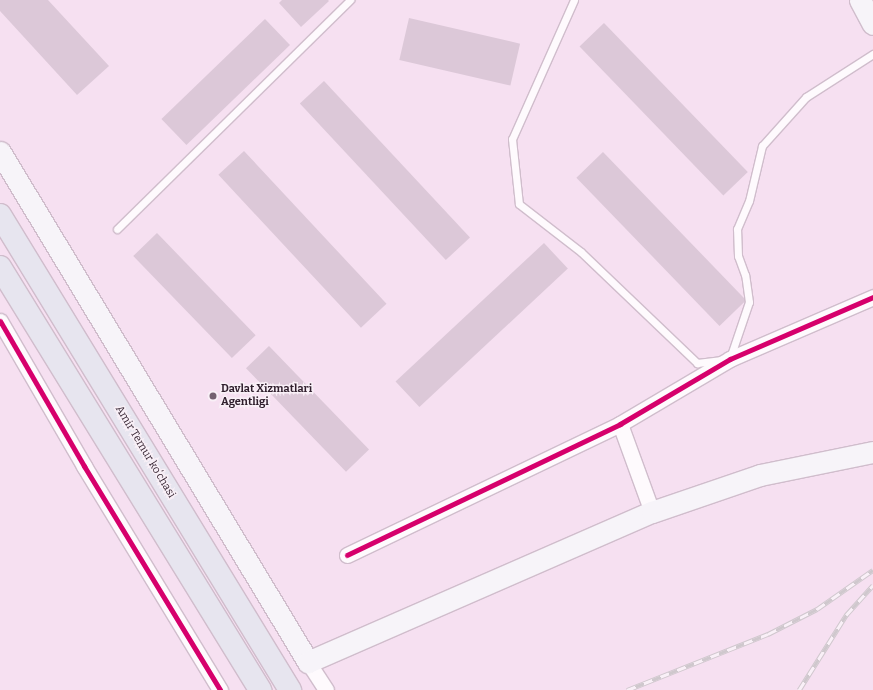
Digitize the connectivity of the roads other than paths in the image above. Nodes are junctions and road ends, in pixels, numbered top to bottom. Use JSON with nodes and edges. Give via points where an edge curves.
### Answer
{"nodes":[{"id":1,"x":350,"y":0,"type":"edge"},
{"id":2,"x":574,"y":0,"type":"edge"},
{"id":3,"x":860,"y":0,"type":"edge"},
{"id":4,"x":873,"y":24,"type":"edge"},
{"id":5,"x":873,"y":54,"type":"edge"},
{"id":6,"x":0,"y":152,"type":"edge"},
{"id":7,"x":0,"y":215,"type":"edge"},
{"id":8,"x":117,"y":229,"type":"dead end"},
{"id":9,"x":0,"y":267,"type":"edge"},
{"id":10,"x":873,"y":297,"type":"edge"},
{"id":11,"x":0,"y":320,"type":"edge"},
{"id":12,"x":730,"y":359,"type":"junction"},
{"id":13,"x":620,"y":424,"type":"junction"},
{"id":14,"x":873,"y":452,"type":"edge"},
{"id":15,"x":652,"y":512,"type":"junction"},
{"id":16,"x":347,"y":555,"type":"dead end"},
{"id":17,"x":308,"y":662,"type":"junction"},
{"id":18,"x":220,"y":690,"type":"edge"},
{"id":19,"x":260,"y":690,"type":"edge"},
{"id":20,"x":290,"y":690,"type":"edge"},
{"id":21,"x":326,"y":690,"type":"edge"}],
"edges":[{"from":1,"to":8,"type":"lane"},
{"from":2,"to":12,"type":"lane","via":[[512,138],[519,204],[581,252],[697,363]]},
{"from":3,"to":4,"type":"main road"},
{"from":5,"to":12,"type":"lane","via":[[806,97],[762,146],[749,201],[737,229],[738,256],[745,275],[749,302]]},
{"from":6,"to":17,"type":"main road"},
{"from":7,"to":20,"type":"highway","name":"Amir Temur koʻchasi"},
{"from":9,"to":19,"type":"highway"},
{"from":10,"to":12,"type":"street"},
{"from":11,"to":18,"type":"street","via":[[84,466]]},
{"from":12,"to":13,"type":"street"},
{"from":13,"to":15,"type":"street"},
{"from":13,"to":16,"type":"street"},
{"from":14,"to":15,"type":"main road","via":[[760,476]]},
{"from":15,"to":17,"type":"main road"},
{"from":17,"to":21,"type":"street"}]}
